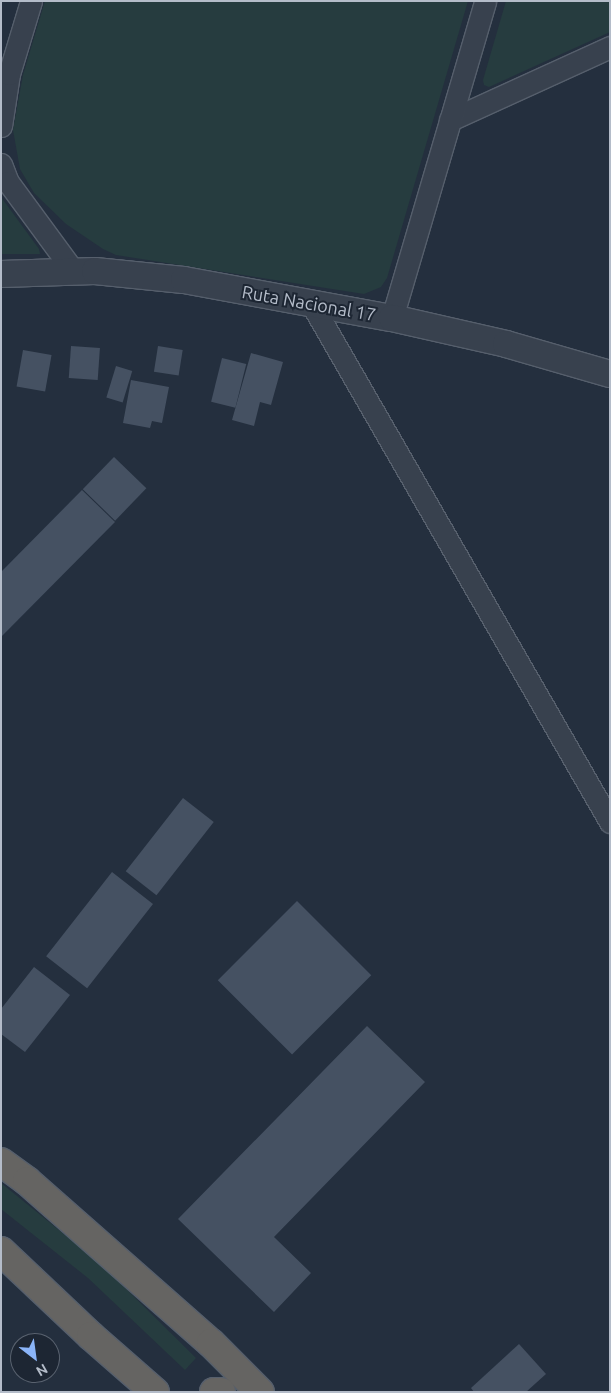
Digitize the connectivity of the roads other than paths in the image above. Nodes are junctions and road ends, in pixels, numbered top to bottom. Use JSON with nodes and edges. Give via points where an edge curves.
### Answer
{"nodes":[{"id":1,"x":31,"y":1,"type":"edge"},
{"id":2,"x":484,"y":1,"type":"edge"},
{"id":3,"x":610,"y":47,"type":"edge"},
{"id":4,"x":450,"y":120,"type":"junction"},
{"id":5,"x":1,"y":126,"type":"edge"},
{"id":6,"x":1,"y":164,"type":"edge"},
{"id":7,"x":74,"y":272,"type":"junction"},
{"id":8,"x":1,"y":274,"type":"edge"},
{"id":9,"x":311,"y":303,"type":"junction"},
{"id":10,"x":392,"y":318,"type":"junction"},
{"id":11,"x":610,"y":374,"type":"edge"},
{"id":12,"x":610,"y":822,"type":"edge"},
{"id":13,"x":1,"y":1162,"type":"edge"},
{"id":14,"x":1,"y":1250,"type":"edge"},
{"id":15,"x":156,"y":1392,"type":"edge"},
{"id":16,"x":214,"y":1392,"type":"edge"},
{"id":17,"x":221,"y":1392,"type":"edge"},
{"id":18,"x":260,"y":1392,"type":"edge"}],
"edges":[{"from":1,"to":5,"type":"street","via":[[9,74]]},
{"from":2,"to":4,"type":"street"},
{"from":3,"to":4,"type":"street"},
{"from":4,"to":10,"type":"street"},
{"from":6,"to":7,"type":"street","via":[[8,182]]},
{"from":7,"to":8,"type":"street","name":"Ruta Nacional 17"},
{"from":7,"to":9,"type":"street","name":"Ruta Nacional 17","via":[[95,271],[184,280]]},
{"from":9,"to":10,"type":"street","name":"Ruta Nacional 17"},
{"from":9,"to":12,"type":"street"},
{"from":10,"to":11,"type":"street","name":"Ruta Nacional 17","via":[[506,344]]},
{"from":13,"to":18,"type":"highway","via":[[27,1181],[211,1344]]},
{"from":14,"to":15,"type":"highway","via":[[90,1336]]},
{"from":16,"to":17,"type":"highway"}]}
